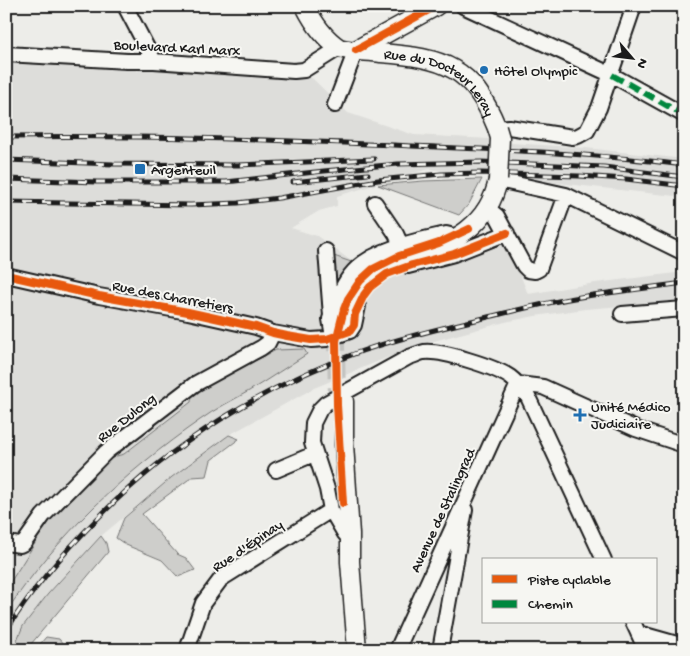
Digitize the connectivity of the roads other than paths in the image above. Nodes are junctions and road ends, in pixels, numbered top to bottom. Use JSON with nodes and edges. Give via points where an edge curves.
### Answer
{"nodes":[{"id":1,"x":126,"y":6,"type":"edge"},
{"id":2,"x":305,"y":6,"type":"edge"},
{"id":3,"x":436,"y":6,"type":"edge"},
{"id":4,"x":463,"y":6,"type":"edge"},
{"id":5,"x":634,"y":6,"type":"edge"},
{"id":6,"x":388,"y":31,"type":"junction"},
{"id":7,"x":347,"y":49,"type":"junction"},
{"id":8,"x":388,"y":53,"type":"junction"},
{"id":9,"x":6,"y":54,"type":"edge"},
{"id":10,"x":154,"y":61,"type":"junction"},
{"id":11,"x":612,"y":75,"type":"junction"},
{"id":12,"x":335,"y":105,"type":"dead end"},
{"id":13,"x":684,"y":115,"type":"edge"},
{"id":14,"x":497,"y":128,"type":"junction"},
{"id":15,"x":498,"y":180,"type":"junction"},
{"id":16,"x":566,"y":195,"type":"junction"},
{"id":17,"x":375,"y":202,"type":"dead end"},
{"id":18,"x":487,"y":208,"type":"junction"},
{"id":19,"x":469,"y":228,"type":"junction"},
{"id":20,"x":507,"y":233,"type":"junction"},
{"id":21,"x":451,"y":238,"type":"junction"},
{"id":22,"x":401,"y":245,"type":"junction"},
{"id":23,"x":326,"y":250,"type":"dead end"},
{"id":24,"x":684,"y":253,"type":"edge"},
{"id":25,"x":6,"y":275,"type":"edge"},
{"id":26,"x":684,"y":309,"type":"edge"},
{"id":27,"x":622,"y":314,"type":"dead end"},
{"id":28,"x":339,"y":319,"type":"junction"},
{"id":29,"x":273,"y":333,"type":"junction"},
{"id":30,"x":333,"y":337,"type":"junction"},
{"id":31,"x":518,"y":384,"type":"junction"},
{"id":32,"x":684,"y":445,"type":"edge"},
{"id":33,"x":314,"y":454,"type":"junction"},
{"id":34,"x":276,"y":470,"type":"dead end"},
{"id":35,"x":469,"y":490,"type":"junction"},
{"id":36,"x":330,"y":510,"type":"junction"},
{"id":37,"x":345,"y":534,"type":"junction"},
{"id":38,"x":11,"y":544,"type":"edge"},
{"id":39,"x":603,"y":558,"type":"edge"},
{"id":40,"x":350,"y":562,"type":"junction"},
{"id":41,"x":635,"y":627,"type":"edge"},
{"id":42,"x":684,"y":646,"type":"edge"},
{"id":43,"x":187,"y":650,"type":"edge"},
{"id":44,"x":357,"y":650,"type":"edge"},
{"id":45,"x":397,"y":650,"type":"edge"},
{"id":46,"x":440,"y":650,"type":"edge"},
{"id":47,"x":646,"y":650,"type":"edge"}],
"edges":[{"from":1,"to":10,"type":"street"},
{"from":2,"to":7,"type":"main road","via":[[329,41]]},
{"from":3,"to":6,"type":"main road"},
{"from":4,"to":11,"type":"street"},
{"from":5,"to":11,"type":"street"},
{"from":6,"to":7,"type":"main road"},
{"from":6,"to":8,"type":"main road"},
{"from":7,"to":8,"type":"main road","name":"Rue du Docteur Leray"},
{"from":7,"to":10,"type":"street","name":"Boulevard Karl Marx","via":[[308,68],[294,71]]},
{"from":7,"to":12,"type":"street"},
{"from":8,"to":14,"type":"main road","name":"Rue du Docteur Leray","via":[[434,60],[459,71],[482,96]]},
{"from":9,"to":10,"type":"street","name":"Boulevard Karl Marx"},
{"from":11,"to":13,"type":"street"},
{"from":11,"to":14,"type":"street","via":[[600,108],[583,134],[573,137]]},
{"from":14,"to":15,"type":"main road","name":"Rue du Docteur Leray","bridge":true,"via":[[500,138]]},
{"from":15,"to":16,"type":"street"},
{"from":15,"to":18,"type":"main road","name":"Rue du Docteur Leray"},
{"from":16,"to":20,"type":"street","via":[[542,263],[535,271],[524,266]]},
{"from":16,"to":24,"type":"street"},
{"from":17,"to":22,"type":"street"},
{"from":18,"to":19,"type":"main road","name":"Rue du Docteur Leray"},
{"from":18,"to":20,"type":"street","via":[[497,216]]},
{"from":19,"to":21,"type":"main road"},
{"from":19,"to":28,"type":"main road","via":[[447,244],[388,265],[373,275]]},
{"from":20,"to":30,"type":"street","via":[[454,254],[387,274],[370,287],[359,303],[352,328]]},
{"from":21,"to":22,"type":"street","via":[[446,234]]},
{"from":21,"to":28,"type":"main road","via":[[399,256],[366,274],[353,289]]},
{"from":22,"to":28,"type":"street","via":[[355,270],[339,294]]},
{"from":23,"to":28,"type":"street"},
{"from":25,"to":29,"type":"street","name":"Rue des Charretiers"},
{"from":26,"to":27,"type":"street"},
{"from":28,"to":30,"type":"street","via":[[330,319]]},
{"from":29,"to":30,"type":"street","name":"Rue des Charretiers","via":[[312,340]]},
{"from":29,"to":38,"type":"street","name":"Rue Dulong","via":[[268,344],[195,384],[106,452],[43,516],[24,543]]},
{"from":31,"to":32,"type":"street","via":[[543,387],[636,429]]},
{"from":31,"to":33,"type":"street","via":[[498,370],[424,352],[326,403],[313,423]]},
{"from":31,"to":35,"type":"street","name":"Avenue de Stalingrad"},
{"from":31,"to":39,"type":"street","via":[[528,397]]},
{"from":33,"to":34,"type":"street"},
{"from":33,"to":36,"type":"street","via":[[327,489]]},
{"from":35,"to":45,"type":"street","name":"Avenue de Stalingrad"},
{"from":35,"to":46,"type":"street"},
{"from":36,"to":37,"type":"street"},
{"from":36,"to":43,"type":"street","name":"Rue d'Épinay","via":[[221,579],[203,603]]},
{"from":37,"to":40,"type":"main road"},
{"from":37,"to":40,"type":"main road","via":[[341,403]]},
{"from":40,"to":44,"type":"main road"},
{"from":41,"to":42,"type":"street"},
{"from":41,"to":47,"type":"street"}]}
